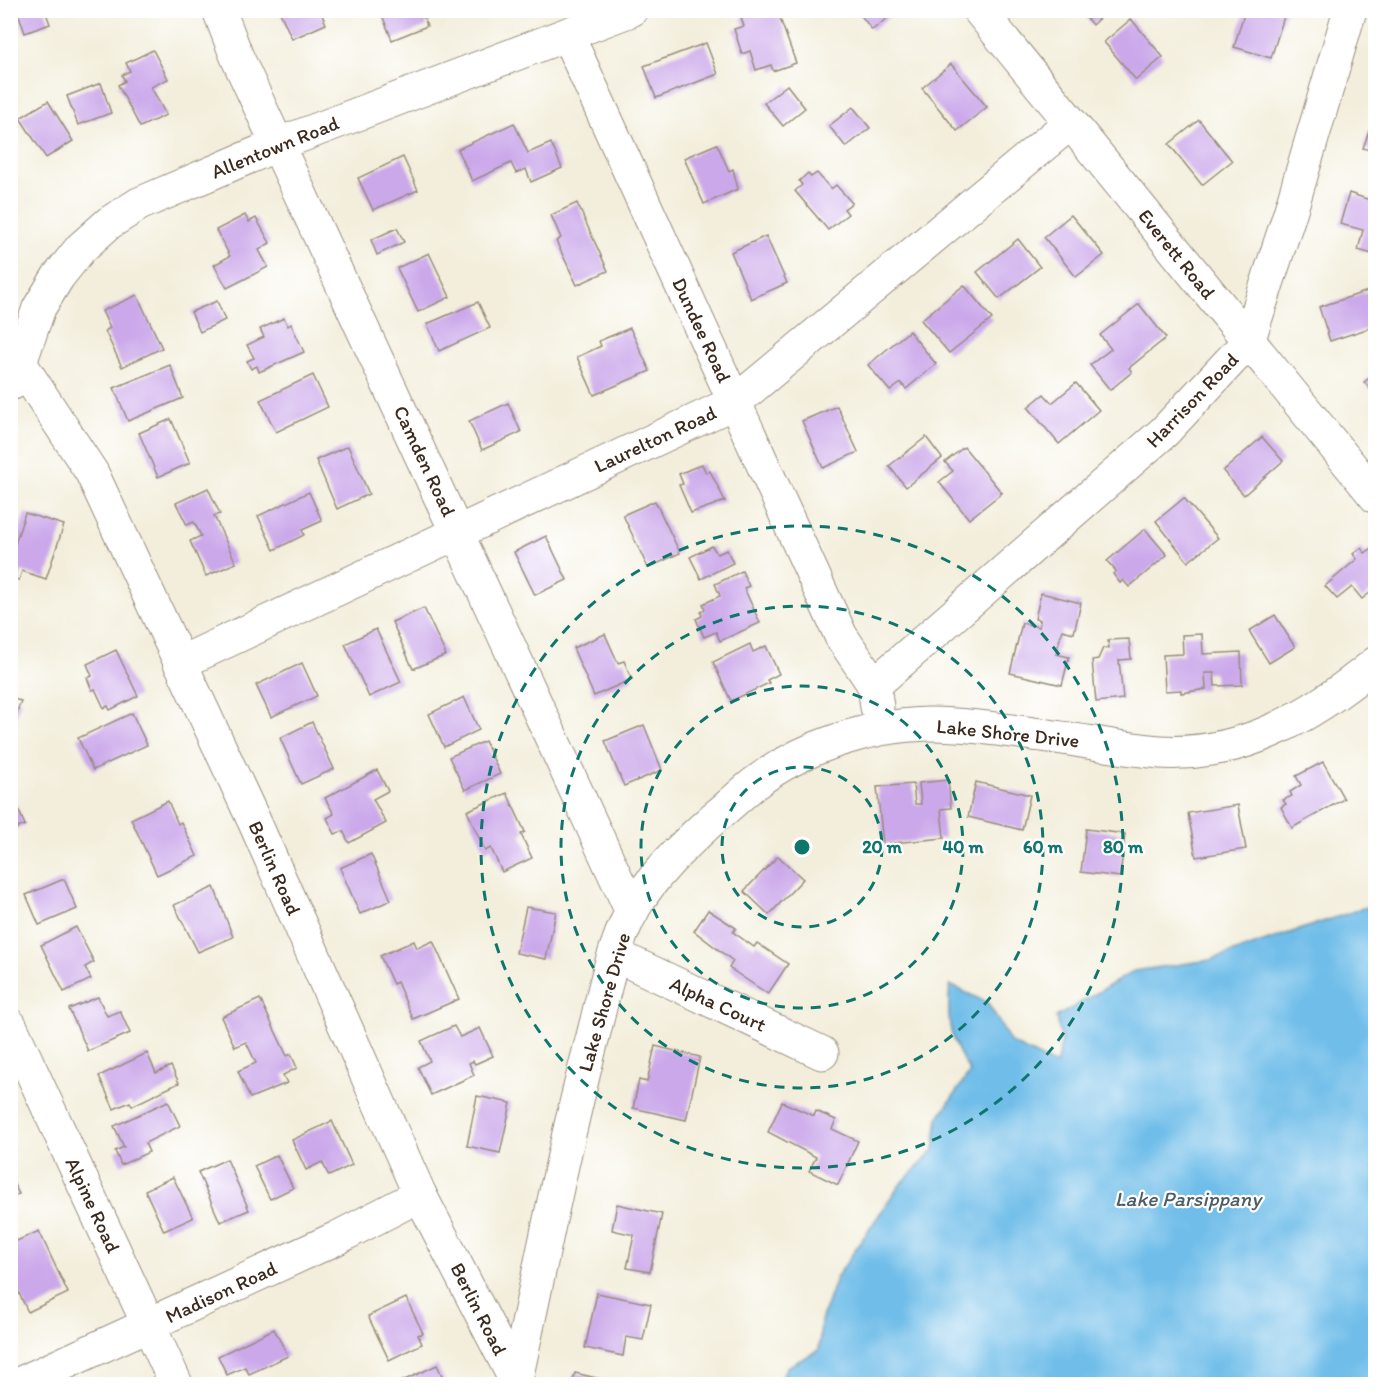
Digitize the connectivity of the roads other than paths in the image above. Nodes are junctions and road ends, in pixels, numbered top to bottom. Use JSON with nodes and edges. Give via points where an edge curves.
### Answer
{"nodes":[{"id":1,"x":219,"y":10,"type":"edge"},
{"id":2,"x":631,"y":10,"type":"edge"},
{"id":3,"x":979,"y":10,"type":"edge"},
{"id":4,"x":1350,"y":10,"type":"edge"},
{"id":5,"x":567,"y":36,"type":"junction"},
{"id":6,"x":1070,"y":123,"type":"junction"},
{"id":7,"x":279,"y":144,"type":"junction"},
{"id":8,"x":1248,"y":342,"type":"junction"},
{"id":9,"x":15,"y":376,"type":"edge"},
{"id":10,"x":735,"y":402,"type":"junction"},
{"id":11,"x":1376,"y":497,"type":"edge"},
{"id":12,"x":457,"y":531,"type":"junction"},
{"id":13,"x":180,"y":663,"type":"junction"},
{"id":14,"x":1376,"y":663,"type":"edge"},
{"id":15,"x":874,"y":685,"type":"junction"},
{"id":16,"x":879,"y":729,"type":"junction"},
{"id":17,"x":632,"y":912,"type":"junction"},
{"id":18,"x":615,"y":955,"type":"junction"},
{"id":19,"x":10,"y":1024,"type":"edge"},
{"id":20,"x":822,"y":1053,"type":"dead end"},
{"id":21,"x":420,"y":1195,"type":"junction"},
{"id":22,"x":148,"y":1325,"type":"junction"},
{"id":23,"x":516,"y":1383,"type":"edge"},
{"id":24,"x":19,"y":1384,"type":"edge"},
{"id":25,"x":176,"y":1384,"type":"edge"}],
"edges":[{"from":1,"to":7,"type":"street","name":"Camden Road"},
{"from":2,"to":5,"type":"street","name":"Allentown Road"},
{"from":3,"to":6,"type":"street","name":"Everett Road"},
{"from":4,"to":8,"type":"street","name":"Harrison Road"},
{"from":5,"to":7,"type":"street","name":"Allentown Road"},
{"from":5,"to":10,"type":"street","name":"Dundee Road"},
{"from":6,"to":8,"type":"street","name":"Everett Road"},
{"from":6,"to":10,"type":"street","name":"Laurelton Road"},
{"from":7,"to":9,"type":"street","name":"Allentown Road","via":[[139,204],[109,223],[81,248],[58,277],[39,308]]},
{"from":7,"to":12,"type":"street","name":"Camden Road"},
{"from":8,"to":11,"type":"street","name":"Everett Road"},
{"from":8,"to":15,"type":"street","name":"Harrison Road","via":[[1164,432]]},
{"from":9,"to":13,"type":"street","name":"Berlin Road","via":[[92,473]]},
{"from":10,"to":12,"type":"street","name":"Laurelton Road"},
{"from":10,"to":15,"type":"street","name":"Dundee Road","via":[[841,636]]},
{"from":12,"to":13,"type":"street","name":"Laurelton Road"},
{"from":12,"to":17,"type":"street","name":"Camden Road"},
{"from":13,"to":21,"type":"street","name":"Berlin Road"},
{"from":14,"to":16,"type":"street","name":"Lake Shore Drive","via":[[1316,709],[1288,724],[1212,750],[1164,752],[1123,748],[968,726],[926,724]]},
{"from":15,"to":16,"type":"street"},
{"from":16,"to":17,"type":"street","name":"Lake Shore Drive","via":[[804,754],[756,782],[692,837]]},
{"from":17,"to":18,"type":"street","name":"Lake Shore Drive"},
{"from":18,"to":20,"type":"street","name":"Alpha Court"},
{"from":18,"to":23,"type":"street","name":"Lake Shore Drive","via":[[582,1078]]},
{"from":19,"to":22,"type":"street","name":"Alpine Road"},
{"from":21,"to":22,"type":"street","name":"Madison Road","via":[[338,1238]]},
{"from":21,"to":23,"type":"street","name":"Berlin Road"},
{"from":22,"to":24,"type":"street","name":"Madison Road"},
{"from":22,"to":25,"type":"street","name":"Alpine Road"}]}
